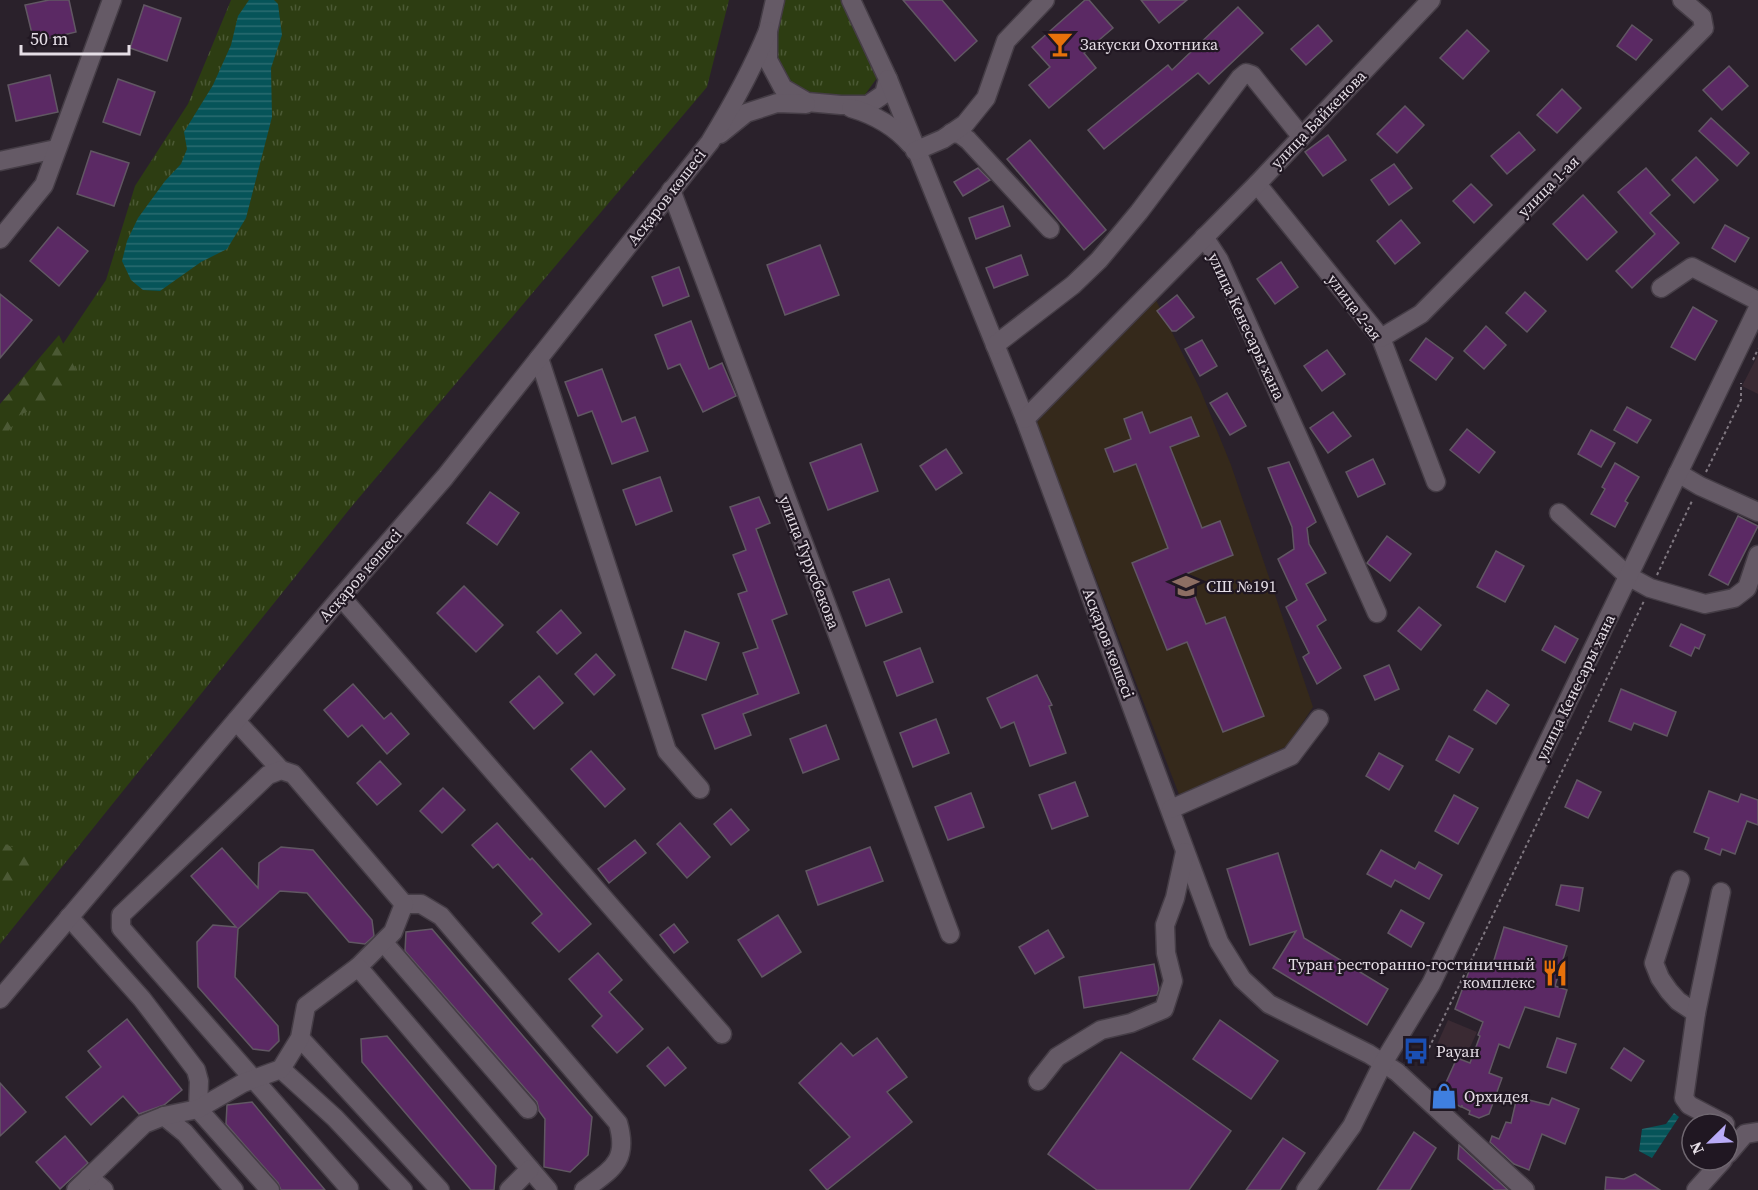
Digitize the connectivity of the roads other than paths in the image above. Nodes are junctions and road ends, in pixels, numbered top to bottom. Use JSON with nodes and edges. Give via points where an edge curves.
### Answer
{"nodes":[{"id":1,"x":112,"y":0,"type":"edge"},
{"id":2,"x":775,"y":0,"type":"edge"},
{"id":3,"x":851,"y":0,"type":"edge"},
{"id":4,"x":1045,"y":0,"type":"edge"},
{"id":5,"x":1431,"y":0,"type":"edge"},
{"id":6,"x":1682,"y":0,"type":"edge"},
{"id":7,"x":768,"y":31,"type":"junction"},
{"id":8,"x":888,"y":79,"type":"junction"},
{"id":9,"x":841,"y":105,"type":"junction"},
{"id":10,"x":951,"y":133,"type":"junction"},
{"id":11,"x":1301,"y":136,"type":"junction"},
{"id":12,"x":710,"y":142,"type":"junction"},
{"id":13,"x":56,"y":149,"type":"junction"},
{"id":14,"x":915,"y":151,"type":"junction"},
{"id":15,"x":0,"y":161,"type":"edge"},
{"id":16,"x":1257,"y":184,"type":"junction"},
{"id":17,"x":671,"y":190,"type":"junction"},
{"id":18,"x":1050,"y":229,"type":"dead end"},
{"id":19,"x":1204,"y":237,"type":"junction"},
{"id":20,"x":0,"y":239,"type":"edge"},
{"id":21,"x":1661,"y":288,"type":"dead end"},
{"id":22,"x":1758,"y":301,"type":"edge"},
{"id":23,"x":1758,"y":308,"type":"edge"},
{"id":24,"x":1381,"y":338,"type":"junction"},
{"id":25,"x":995,"y":345,"type":"junction"},
{"id":26,"x":539,"y":358,"type":"junction"},
{"id":27,"x":1025,"y":419,"type":"junction"},
{"id":28,"x":1678,"y":473,"type":"junction"},
{"id":29,"x":1436,"y":482,"type":"dead end"},
{"id":30,"x":1758,"y":512,"type":"edge"},
{"id":31,"x":1559,"y":513,"type":"dead end"},
{"id":32,"x":1758,"y":555,"type":"edge"},
{"id":33,"x":1628,"y":576,"type":"junction"},
{"id":34,"x":340,"y":597,"type":"junction"},
{"id":35,"x":1377,"y":613,"type":"dead end"},
{"id":36,"x":1320,"y":719,"type":"dead end"},
{"id":37,"x":236,"y":721,"type":"junction"},
{"id":38,"x":281,"y":770,"type":"junction"},
{"id":39,"x":700,"y":789,"type":"dead end"},
{"id":40,"x":1171,"y":810,"type":"junction"},
{"id":41,"x":1185,"y":852,"type":"junction"},
{"id":42,"x":1680,"y":880,"type":"dead end"},
{"id":43,"x":1721,"y":892,"type":"dead end"},
{"id":44,"x":404,"y":904,"type":"junction"},
{"id":45,"x":69,"y":917,"type":"junction"},
{"id":46,"x":950,"y":934,"type":"dead end"},
{"id":47,"x":384,"y":943,"type":"junction"},
{"id":48,"x":358,"y":967,"type":"junction"},
{"id":49,"x":0,"y":999,"type":"edge"},
{"id":50,"x":1696,"y":1013,"type":"junction"},
{"id":51,"x":722,"y":1034,"type":"dead end"},
{"id":52,"x":300,"y":1038,"type":"junction"},
{"id":53,"x":1383,"y":1063,"type":"junction"},
{"id":54,"x":281,"y":1069,"type":"junction"},
{"id":55,"x":254,"y":1078,"type":"junction"},
{"id":56,"x":1038,"y":1081,"type":"dead end"},
{"id":57,"x":198,"y":1109,"type":"junction"},
{"id":58,"x":528,"y":1109,"type":"dead end"},
{"id":59,"x":1703,"y":1112,"type":"edge"},
{"id":60,"x":164,"y":1116,"type":"junction"},
{"id":61,"x":1752,"y":1133,"type":"edge"},
{"id":62,"x":1740,"y":1144,"type":"edge"},
{"id":63,"x":530,"y":1169,"type":"junction"},
{"id":64,"x":1712,"y":1172,"type":"edge"},
{"id":65,"x":82,"y":1184,"type":"edge"},
{"id":66,"x":350,"y":1188,"type":"dead end"},
{"id":67,"x":105,"y":1190,"type":"edge"},
{"id":68,"x":234,"y":1190,"type":"edge"},
{"id":69,"x":270,"y":1190,"type":"edge"},
{"id":70,"x":403,"y":1190,"type":"edge"},
{"id":71,"x":440,"y":1190,"type":"edge"},
{"id":72,"x":508,"y":1190,"type":"edge"},
{"id":73,"x":548,"y":1190,"type":"edge"},
{"id":74,"x":584,"y":1190,"type":"edge"},
{"id":75,"x":1306,"y":1190,"type":"edge"},
{"id":76,"x":1525,"y":1190,"type":"edge"},
{"id":77,"x":1696,"y":1190,"type":"edge"}],
"edges":[{"from":1,"to":13,"type":"street"},
{"from":2,"to":7,"type":"street"},
{"from":3,"to":8,"type":"street","name":"Асқаров көшесі"},
{"from":4,"to":10,"type":"street","via":[[1006,41],[986,98]]},
{"from":5,"to":11,"type":"street","name":"улица Байкенова"},
{"from":6,"to":24,"type":"street","name":"улица 1-ая","via":[[1702,17],[1704,28],[1421,314]]},
{"from":7,"to":9,"type":"street","via":[[768,60],[783,88],[807,102]]},
{"from":7,"to":12,"type":"street","via":[[755,64]]},
{"from":8,"to":9,"type":"street","via":[[884,94],[868,105]]},
{"from":8,"to":14,"type":"street","name":"Асқаров көшесі"},
{"from":9,"to":12,"type":"street","via":[[777,103],[746,113]]},
{"from":9,"to":14,"type":"street","via":[[869,113],[900,133]]},
{"from":10,"to":14,"type":"street"},
{"from":10,"to":18,"type":"street","via":[[968,140]]},
{"from":11,"to":16,"type":"street","name":"улица Байкенова"},
{"from":11,"to":25,"type":"street","via":[[1252,75],[1246,73],[1099,260]]},
{"from":12,"to":17,"type":"street","name":"Асқаров көшесі"},
{"from":13,"to":15,"type":"street"},
{"from":13,"to":20,"type":"street","via":[[44,185]]},
{"from":14,"to":25,"type":"street","name":"Асқаров көшесі"},
{"from":16,"to":19,"type":"street","name":"улица Байкенова"},
{"from":16,"to":24,"type":"street","name":"улица 2-ая"},
{"from":17,"to":26,"type":"street","name":"Асқаров көшесі"},
{"from":17,"to":46,"type":"street","name":"улица Турусбекова"},
{"from":19,"to":27,"type":"street","name":"улица Байкенова"},
{"from":19,"to":35,"type":"street","name":"улица Кенесары хана","via":[[1219,260]]},
{"from":21,"to":22,"type":"street","via":[[1692,267]]},
{"from":23,"to":28,"type":"street","name":"улица Кенесары хана"},
{"from":24,"to":29,"type":"street","name":"улица 2-ая"},
{"from":25,"to":27,"type":"street","name":"Асқаров көшесі"},
{"from":26,"to":34,"type":"street","name":"Асқаров көшесі","via":[[445,477]]},
{"from":26,"to":39,"type":"street","via":[[667,751]]},
{"from":27,"to":40,"type":"street","name":"Асқаров көшесі"},
{"from":28,"to":30,"type":"street"},
{"from":28,"to":33,"type":"street","name":"улица Кенесары хана"},
{"from":31,"to":33,"type":"street"},
{"from":32,"to":33,"type":"street","via":[[1747,588],[1734,598],[1705,604],[1650,588]]},
{"from":33,"to":53,"type":"street","name":"улица Кенесары хана","via":[[1431,984]]},
{"from":34,"to":37,"type":"street","name":"Асқаров көшесі"},
{"from":34,"to":51,"type":"street"},
{"from":36,"to":40,"type":"street","via":[[1291,756]]},
{"from":37,"to":38,"type":"street"},
{"from":37,"to":45,"type":"street","name":"Асқаров көшесі"},
{"from":38,"to":44,"type":"street","via":[[293,774]]},
{"from":38,"to":55,"type":"street","via":[[268,775],[121,915],[122,928]]},
{"from":40,"to":41,"type":"street","name":"Асқаров көшесі"},
{"from":41,"to":53,"type":"street","name":"Асқаров көшесі","via":[[1219,942],[1242,979],[1269,1004]]},
{"from":41,"to":56,"type":"street","via":[[1165,926],[1173,981],[1164,1009],[1101,1030],[1056,1057]]},
{"from":42,"to":50,"type":"street","via":[[1654,963],[1669,991]]},
{"from":43,"to":50,"type":"street"},
{"from":44,"to":47,"type":"street"},
{"from":44,"to":74,"type":"street","via":[[420,904],[441,916],[618,1123],[622,1136],[620,1159]]},
{"from":45,"to":49,"type":"street","name":"Асқаров көшесі"},
{"from":45,"to":57,"type":"street","via":[[142,999],[196,1070]]},
{"from":47,"to":48,"type":"street"},
{"from":47,"to":58,"type":"street"},
{"from":48,"to":52,"type":"street","via":[[306,1006]]},
{"from":48,"to":63,"type":"street"},
{"from":50,"to":59,"type":"street","via":[[1684,1098]]},
{"from":52,"to":54,"type":"street"},
{"from":52,"to":71,"type":"street"},
{"from":53,"to":75,"type":"street","via":[[1352,1126]]},
{"from":53,"to":76,"type":"street","name":"Асқаров көшесі"},
{"from":54,"to":55,"type":"street"},
{"from":54,"to":70,"type":"street","via":[[335,1118]]},
{"from":55,"to":57,"type":"street"},
{"from":55,"to":66,"type":"street"},
{"from":57,"to":60,"type":"street"},
{"from":57,"to":69,"type":"street"},
{"from":60,"to":65,"type":"street","via":[[144,1124]]},
{"from":60,"to":68,"type":"street","via":[[185,1133]]},
{"from":61,"to":62,"type":"street"},
{"from":63,"to":72,"type":"street"},
{"from":63,"to":73,"type":"street"},
{"from":64,"to":77,"type":"street"},
{"from":65,"to":67,"type":"street"}]}
